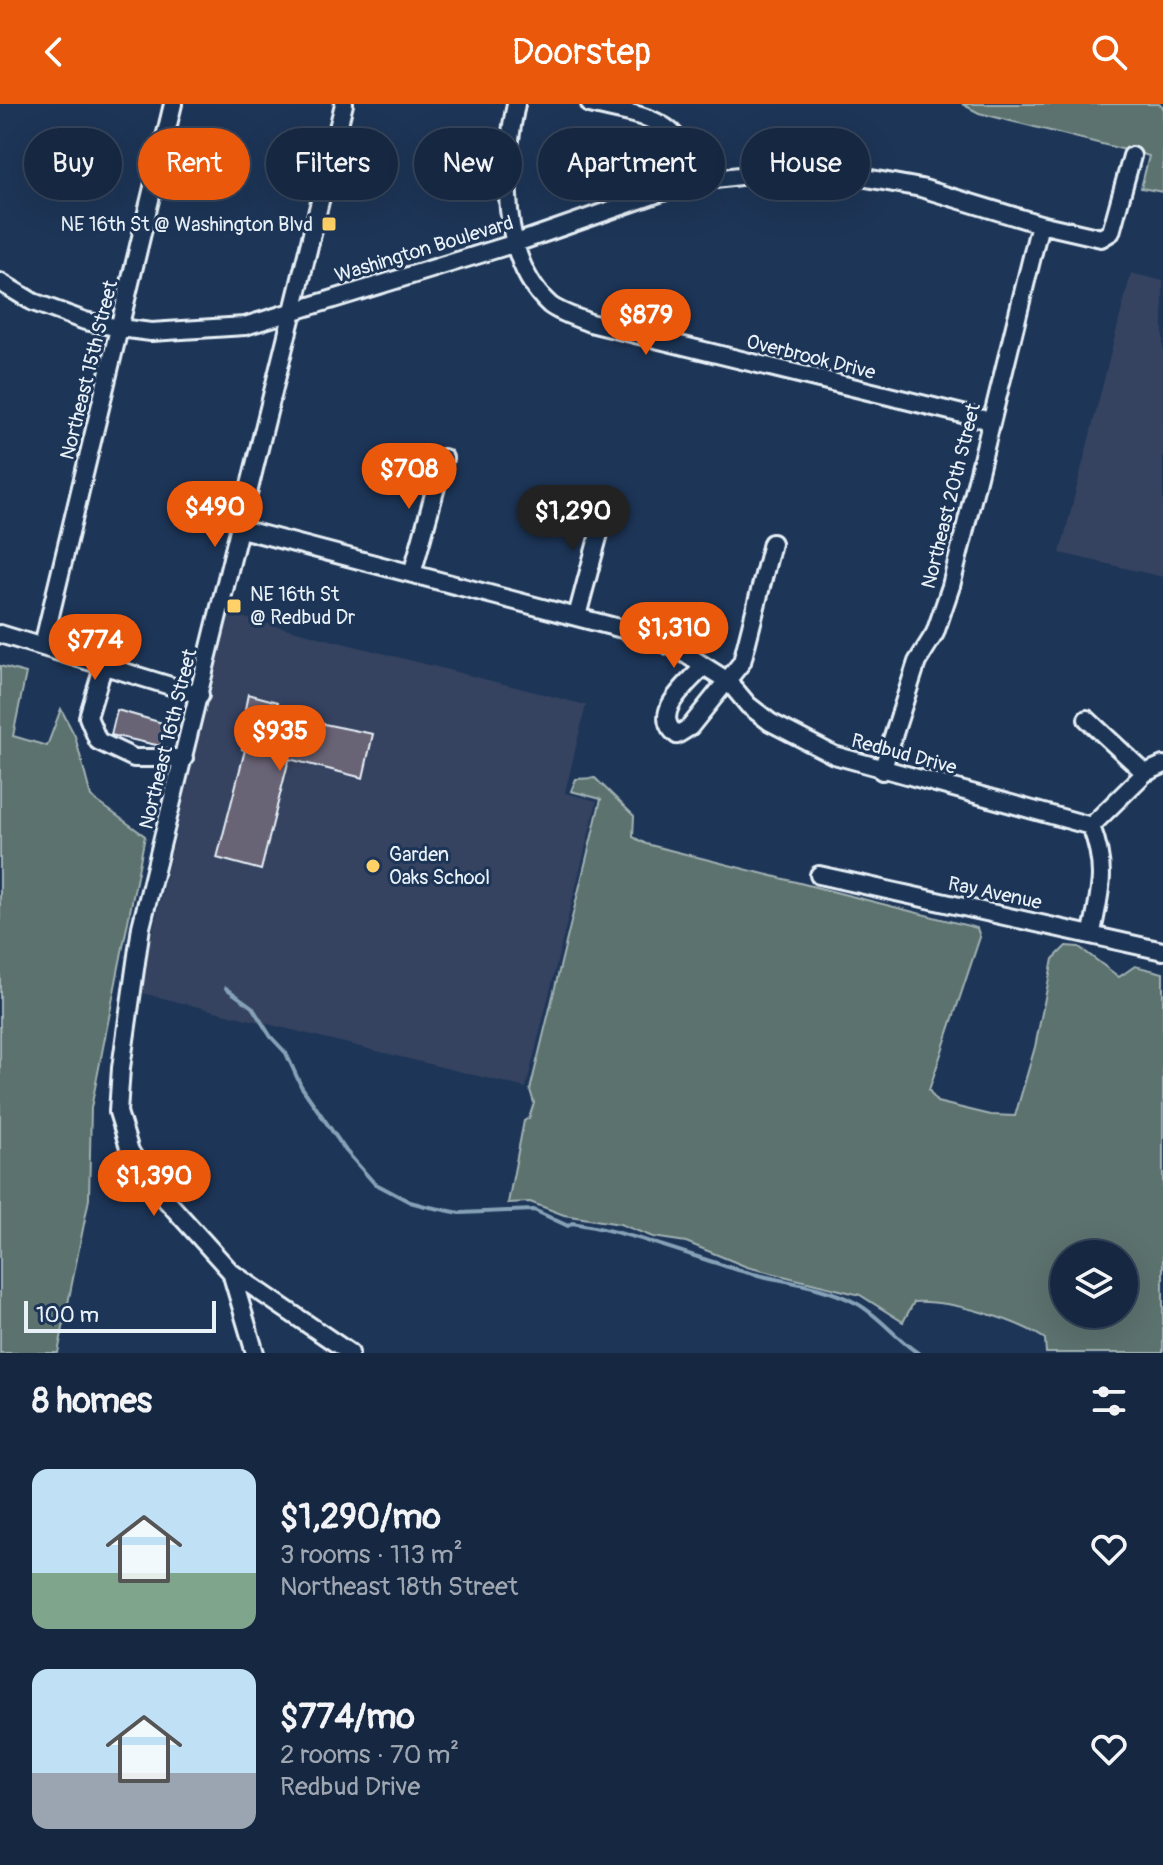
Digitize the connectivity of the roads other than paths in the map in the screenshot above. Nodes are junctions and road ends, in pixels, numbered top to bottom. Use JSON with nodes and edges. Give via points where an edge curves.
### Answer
{"nodes":[{"id":1,"x":173,"y":104,"type":"edge"},
{"id":2,"x":344,"y":104,"type":"edge"},
{"id":3,"x":516,"y":104,"type":"edge"},
{"id":4,"x":590,"y":104,"type":"edge"},
{"id":5,"x":666,"y":128,"type":"edge"},
{"id":6,"x":1132,"y":156,"type":"dead end"},
{"id":7,"x":725,"y":178,"type":"edge"},
{"id":8,"x":639,"y":200,"type":"edge"},
{"id":9,"x":1040,"y":224,"type":"junction"},
{"id":10,"x":516,"y":243,"type":"junction"},
{"id":11,"x":0,"y":282,"type":"edge"},
{"id":12,"x":296,"y":308,"type":"junction"},
{"id":13,"x":120,"y":328,"type":"junction"},
{"id":14,"x":991,"y":421,"type":"junction"},
{"id":15,"x":444,"y":458,"type":"dead end"},
{"id":16,"x":608,"y":500,"type":"dead end"},
{"id":17,"x":241,"y":529,"type":"junction"},
{"id":18,"x":772,"y":543,"type":"dead end"},
{"id":19,"x":412,"y":574,"type":"junction"},
{"id":20,"x":577,"y":616,"type":"junction"},
{"id":21,"x":0,"y":634,"type":"edge"},
{"id":22,"x":43,"y":645,"type":"junction"},
{"id":23,"x":104,"y":664,"type":"junction"},
{"id":24,"x":704,"y":666,"type":"junction"},
{"id":25,"x":728,"y":681,"type":"junction"},
{"id":26,"x":200,"y":695,"type":"junction"},
{"id":27,"x":1087,"y":719,"type":"dead end"},
{"id":28,"x":184,"y":758,"type":"junction"},
{"id":29,"x":1163,"y":765,"type":"edge"},
{"id":30,"x":882,"y":771,"type":"junction"},
{"id":31,"x":1145,"y":773,"type":"junction"},
{"id":32,"x":1091,"y":826,"type":"junction"},
{"id":33,"x":819,"y":875,"type":"dead end"},
{"id":34,"x":1092,"y":932,"type":"junction"},
{"id":35,"x":1163,"y":951,"type":"edge"},
{"id":36,"x":231,"y":1272,"type":"junction"},
{"id":37,"x":255,"y":1353,"type":"edge"},
{"id":38,"x":350,"y":1353,"type":"edge"}],
"edges":[{"from":1,"to":13,"type":"street","name":"Northeast 15th Street"},
{"from":2,"to":12,"type":"street","name":"Northeast 16th Street"},
{"from":3,"to":10,"type":"street","name":"Overbrook Drive","via":[[505,178]]},
{"from":4,"to":5,"type":"street"},
{"from":6,"to":9,"type":"street","name":"Washington Boulevard","via":[[1111,232],[1101,238]]},
{"from":7,"to":9,"type":"street","name":"Washington Boulevard","via":[[788,170],[855,176],[921,188]]},
{"from":8,"to":10,"type":"street","name":"Washington Boulevard"},
{"from":9,"to":14,"type":"street","name":"Northeast 20th Street"},
{"from":10,"to":12,"type":"street","name":"Washington Boulevard"},
{"from":10,"to":14,"type":"street","name":"Overbrook Drive","via":[[551,306],[590,323]]},
{"from":11,"to":13,"type":"street","name":"Washington Boulevard","via":[[33,302]]},
{"from":12,"to":13,"type":"street","name":"Washington Boulevard","via":[[245,326],[151,332]]},
{"from":12,"to":17,"type":"street","name":"Northeast 16th Street"},
{"from":13,"to":22,"type":"street","name":"Northeast 15th Street"},
{"from":14,"to":30,"type":"street","name":"Northeast 20th Street","via":[[951,586],[935,633],[917,662]]},
{"from":15,"to":19,"type":"street"},
{"from":16,"to":20,"type":"street"},
{"from":17,"to":19,"type":"street","name":"Redbud Drive"},
{"from":17,"to":26,"type":"street","name":"Northeast 16th Street"},
{"from":18,"to":25,"type":"street","via":[[742,662]]},
{"from":19,"to":20,"type":"street","name":"Redbud Drive"},
{"from":20,"to":24,"type":"street","name":"Redbud Drive","via":[[676,648]]},
{"from":21,"to":22,"type":"street"},
{"from":22,"to":23,"type":"street"},
{"from":23,"to":26,"type":"street"},
{"from":23,"to":28,"type":"street","via":[[88,717],[98,741],[134,758]]},
{"from":24,"to":25,"type":"street","name":"Redbud Drive"},
{"from":24,"to":25,"type":"street","via":[[665,717],[677,735]]},
{"from":25,"to":30,"type":"street","name":"Redbud Drive","via":[[748,705],[801,741]]},
{"from":26,"to":28,"type":"street","name":"Northeast 16th Street"},
{"from":27,"to":31,"type":"street"},
{"from":28,"to":36,"type":"street","name":"Northeast 16th Street","via":[[141,927],[118,1112],[130,1151],[148,1180]]},
{"from":29,"to":31,"type":"street"},
{"from":30,"to":32,"type":"street","name":"Redbud Drive"},
{"from":31,"to":32,"type":"street"},
{"from":32,"to":34,"type":"street","via":[[1102,855],[1103,884]]},
{"from":33,"to":34,"type":"street","name":"Ray Avenue"},
{"from":34,"to":35,"type":"street","name":"Ray Avenue"},
{"from":36,"to":37,"type":"street","name":"Northeast 16th Street"},
{"from":36,"to":38,"type":"street"}]}
